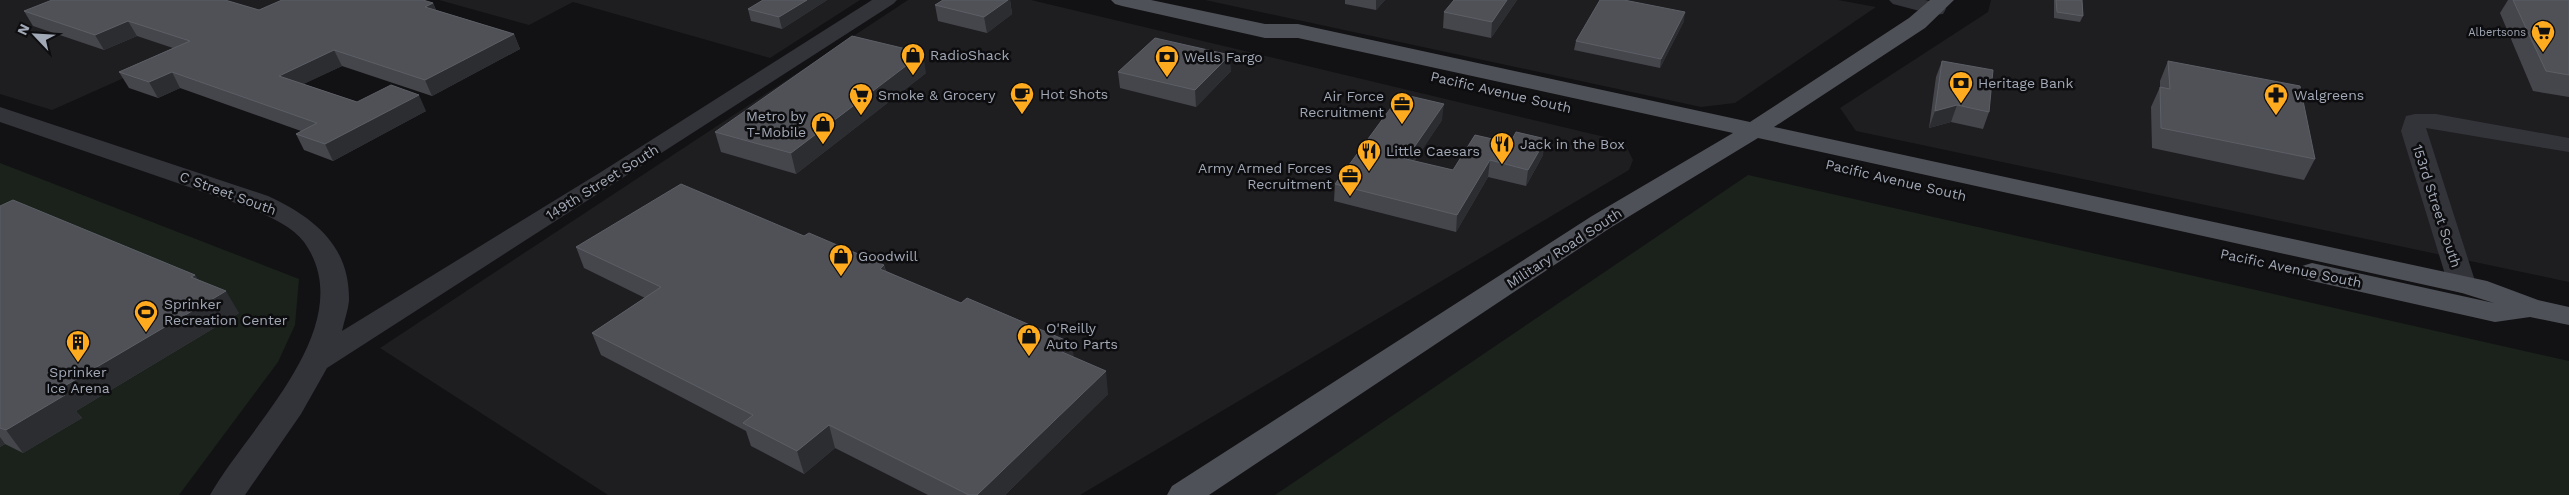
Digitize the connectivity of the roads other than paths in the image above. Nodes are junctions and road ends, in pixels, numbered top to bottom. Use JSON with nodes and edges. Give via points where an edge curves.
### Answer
{"nodes":[{"id":1,"x":886,"y":0,"type":"edge"},
{"id":2,"x":1122,"y":0,"type":"edge"},
{"id":3,"x":1900,"y":0,"type":"edge"},
{"id":4,"x":1939,"y":5,"type":"edge"},
{"id":5,"x":0,"y":114,"type":"edge"},
{"id":6,"x":1742,"y":138,"type":"junction"},
{"id":7,"x":2569,"y":145,"type":"edge"},
{"id":8,"x":2462,"y":284,"type":"junction"},
{"id":9,"x":2531,"y":308,"type":"junction"},
{"id":10,"x":2569,"y":316,"type":"edge"},
{"id":11,"x":316,"y":361,"type":"junction"},
{"id":12,"x":227,"y":495,"type":"edge"},
{"id":13,"x":1184,"y":495,"type":"edge"}],
"edges":[{"from":1,"to":11,"type":"street","name":"149th Street South"},
{"from":2,"to":6,"type":"main road","name":"Pacific Avenue South","via":[[1265,31],[1282,42]]},
{"from":3,"to":4,"type":"street"},
{"from":4,"to":6,"type":"main road","name":"Military Road South"},
{"from":5,"to":11,"type":"street","name":"C Street South","via":[[259,202],[298,223],[316,239],[329,260],[334,280],[335,305]]},
{"from":6,"to":8,"type":"main road","name":"Pacific Avenue South"},
{"from":6,"to":9,"type":"main road","name":"Pacific Avenue South","via":[[2496,313]]},
{"from":6,"to":13,"type":"main road","name":"Military Road South","via":[[1593,228]]},
{"from":7,"to":8,"type":"street","name":"153rd Street South","via":[[2436,121],[2415,121],[2414,131]]},
{"from":8,"to":9,"type":"main road","name":"Pacific Avenue South","via":[[2487,290]]},
{"from":9,"to":10,"type":"main road","name":"Pacific Avenue South"},
{"from":11,"to":12,"type":"street","name":"C Street South"}]}
